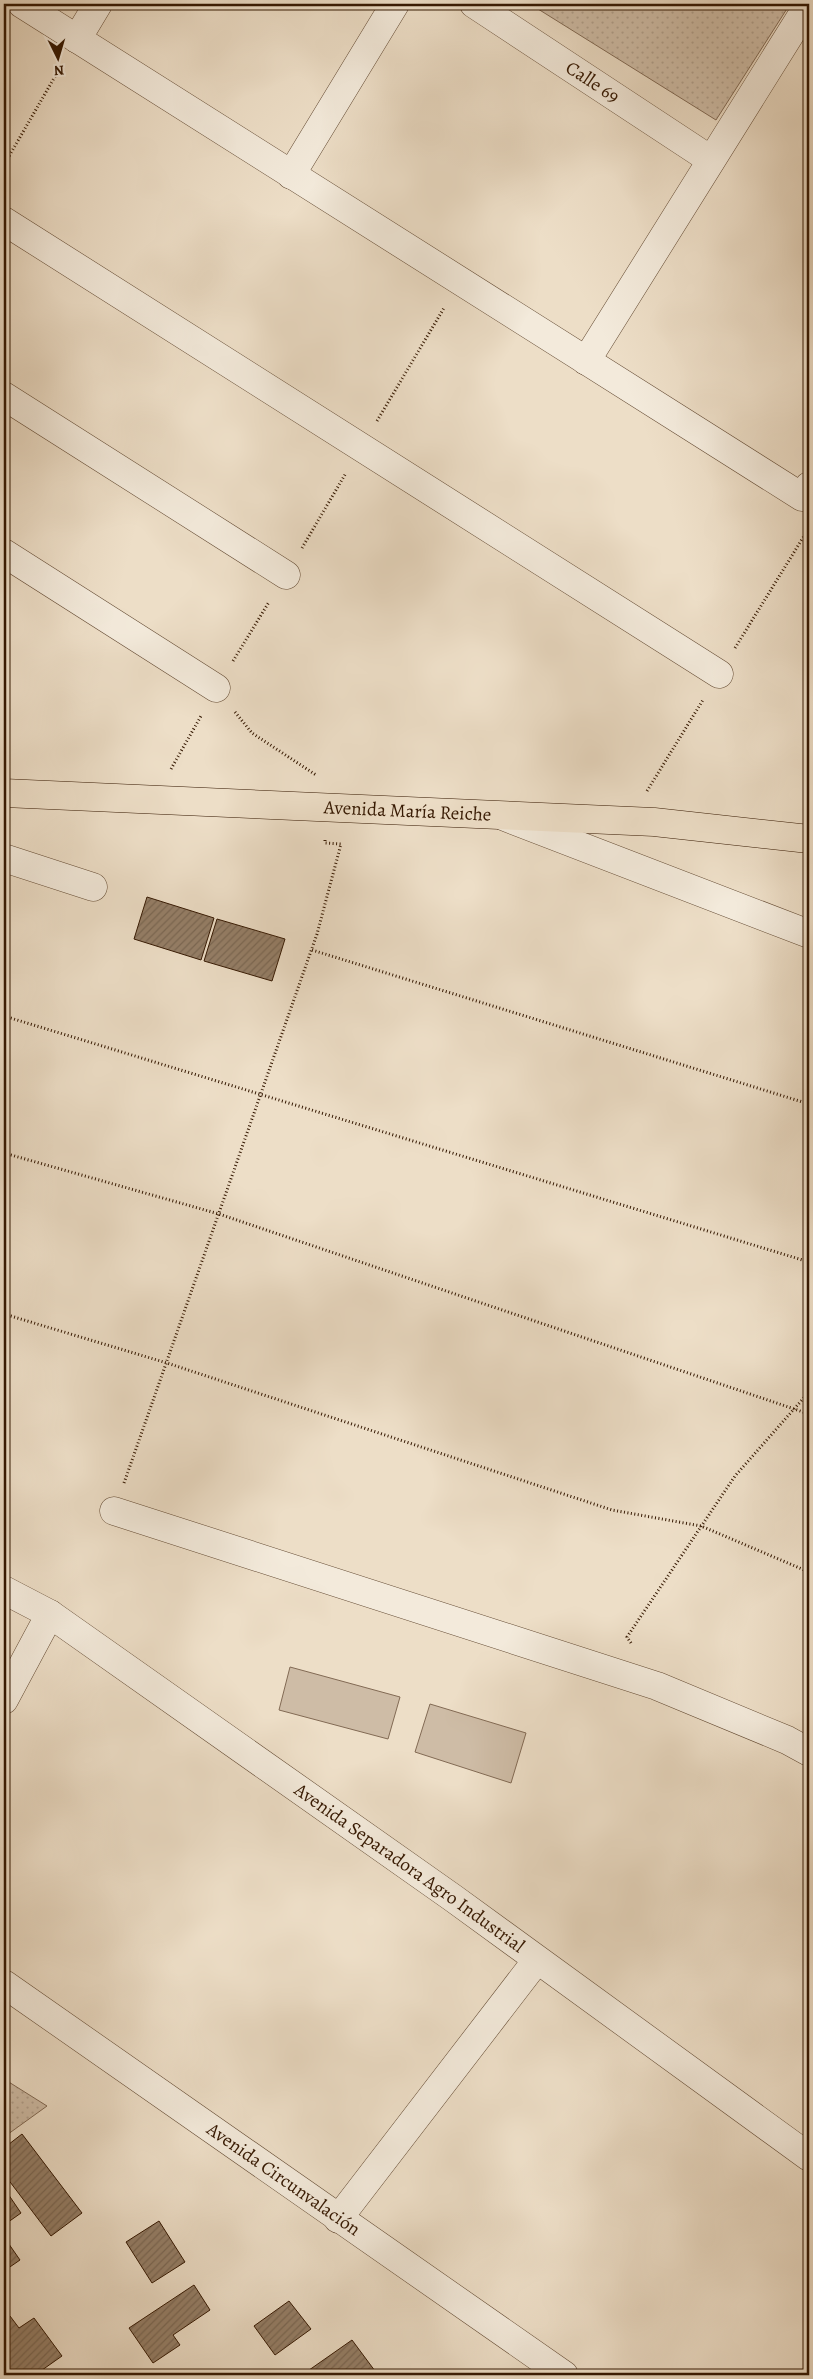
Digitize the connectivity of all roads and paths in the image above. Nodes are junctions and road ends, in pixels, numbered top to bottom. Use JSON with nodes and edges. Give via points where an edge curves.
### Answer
{"nodes":[{"id":1,"x":22,"y":4,"type":"edge"},
{"id":2,"x":98,"y":4,"type":"edge"},
{"id":3,"x":394,"y":4,"type":"edge"},
{"id":4,"x":474,"y":4,"type":"edge"},
{"id":5,"x":809,"y":4,"type":"edge"},
{"id":6,"x":77,"y":39,"type":"junction"},
{"id":7,"x":712,"y":160,"type":"junction"},
{"id":8,"x":4,"y":165,"type":"edge"},
{"id":9,"x":291,"y":175,"type":"junction"},
{"id":10,"x":4,"y":221,"type":"edge"},
{"id":11,"x":460,"y":281,"type":"junction"},
{"id":12,"x":586,"y":361,"type":"junction"},
{"id":13,"x":4,"y":396,"type":"edge"},
{"id":14,"x":361,"y":448,"type":"junction"},
{"id":15,"x":806,"y":491,"type":"edge"},
{"id":16,"x":4,"y":553,"type":"edge"},
{"id":17,"x":286,"y":575,"type":"junction"},
{"id":18,"x":719,"y":674,"type":"dead end"},
{"id":19,"x":216,"y":688,"type":"junction"},
{"id":20,"x":4,"y":793,"type":"edge"},
{"id":21,"x":152,"y":801,"type":"junction"},
{"id":22,"x":333,"y":808,"type":"junction"},
{"id":23,"x":499,"y":815,"type":"junction"},
{"id":24,"x":809,"y":839,"type":"edge"},
{"id":25,"x":4,"y":858,"type":"edge"},
{"id":26,"x":93,"y":887,"type":"dead end"},
{"id":27,"x":809,"y":934,"type":"edge"},
{"id":28,"x":312,"y":950,"type":"junction"},
{"id":29,"x":4,"y":1016,"type":"edge"},
{"id":30,"x":261,"y":1093,"type":"junction"},
{"id":31,"x":809,"y":1104,"type":"edge"},
{"id":32,"x":4,"y":1153,"type":"edge"},
{"id":33,"x":219,"y":1214,"type":"junction"},
{"id":34,"x":809,"y":1262,"type":"edge"},
{"id":35,"x":4,"y":1314,"type":"edge"},
{"id":36,"x":167,"y":1363,"type":"junction"},
{"id":37,"x":809,"y":1392,"type":"edge"},
{"id":38,"x":795,"y":1407,"type":"junction"},
{"id":39,"x":809,"y":1414,"type":"edge"},
{"id":40,"x":114,"y":1511,"type":"joint"},
{"id":41,"x":702,"y":1526,"type":"junction"},
{"id":42,"x":809,"y":1572,"type":"edge"},
{"id":43,"x":4,"y":1590,"type":"edge"},
{"id":44,"x":50,"y":1614,"type":"junction"},
{"id":45,"x":635,"y":1679,"type":"junction"},
{"id":46,"x":4,"y":1700,"type":"edge"},
{"id":47,"x":809,"y":1752,"type":"edge"},
{"id":48,"x":537,"y":1960,"type":"junction"},
{"id":49,"x":4,"y":1984,"type":"edge"},
{"id":50,"x":809,"y":2157,"type":"edge"},
{"id":51,"x":338,"y":2219,"type":"junction"},
{"id":52,"x":564,"y":2375,"type":"edge"}],
"edges":[{"from":1,"to":6,"type":"street"},
{"from":2,"to":6,"type":"street"},
{"from":3,"to":9,"type":"street"},
{"from":4,"to":7,"type":"street","name":"Calle 69"},
{"from":5,"to":7,"type":"street"},
{"from":6,"to":8,"type":"path"},
{"from":6,"to":9,"type":"street"},
{"from":7,"to":12,"type":"street"},
{"from":9,"to":11,"type":"street"},
{"from":10,"to":14,"type":"street"},
{"from":11,"to":12,"type":"street"},
{"from":11,"to":14,"type":"path"},
{"from":12,"to":15,"type":"street"},
{"from":13,"to":17,"type":"street"},
{"from":14,"to":17,"type":"path"},
{"from":14,"to":18,"type":"street"},
{"from":16,"to":19,"type":"street"},
{"from":17,"to":19,"type":"path"},
{"from":19,"to":21,"type":"path"},
{"from":19,"to":22,"type":"path","via":[[252,733],[314,772]]},
{"from":20,"to":21,"type":"main road","name":"Avenida María Reiche"},
{"from":21,"to":22,"type":"main road","name":"Avenida María Reiche"},
{"from":22,"to":23,"type":"main road","name":"Avenida María Reiche"},
{"from":22,"to":28,"type":"path","via":[[325,843],[341,844]]},
{"from":23,"to":24,"type":"main road","name":"Avenida María Reiche","via":[[654,822]]},
{"from":23,"to":27,"type":"street"},
{"from":25,"to":26,"type":"street"},
{"from":28,"to":30,"type":"path"},
{"from":28,"to":31,"type":"path"},
{"from":29,"to":30,"type":"path"},
{"from":30,"to":33,"type":"path"},
{"from":30,"to":34,"type":"path"},
{"from":32,"to":33,"type":"path"},
{"from":33,"to":36,"type":"path"},
{"from":33,"to":38,"type":"path","via":[[584,1339]]},
{"from":35,"to":36,"type":"path"},
{"from":36,"to":40,"type":"path"},
{"from":36,"to":41,"type":"path","via":[[612,1510]]},
{"from":37,"to":38,"type":"path"},
{"from":38,"to":39,"type":"path"},
{"from":38,"to":41,"type":"path","via":[[735,1476]]},
{"from":40,"to":45,"type":"street"},
{"from":41,"to":42,"type":"path"},
{"from":41,"to":45,"type":"path","via":[[627,1638],[641,1655]]},
{"from":43,"to":44,"type":"street","name":"Avenida Separadora Agro Industrial"},
{"from":44,"to":46,"type":"street"},
{"from":44,"to":48,"type":"street","name":"Avenida Separadora Agro Industrial"},
{"from":45,"to":47,"type":"street","via":[[787,1740]]},
{"from":48,"to":50,"type":"street","name":"Avenida Separadora Agro Industrial"},
{"from":48,"to":51,"type":"street"},
{"from":49,"to":51,"type":"street","name":"Avenida Circunvalación"},
{"from":51,"to":52,"type":"street","name":"Avenida Circunvalación"}]}
